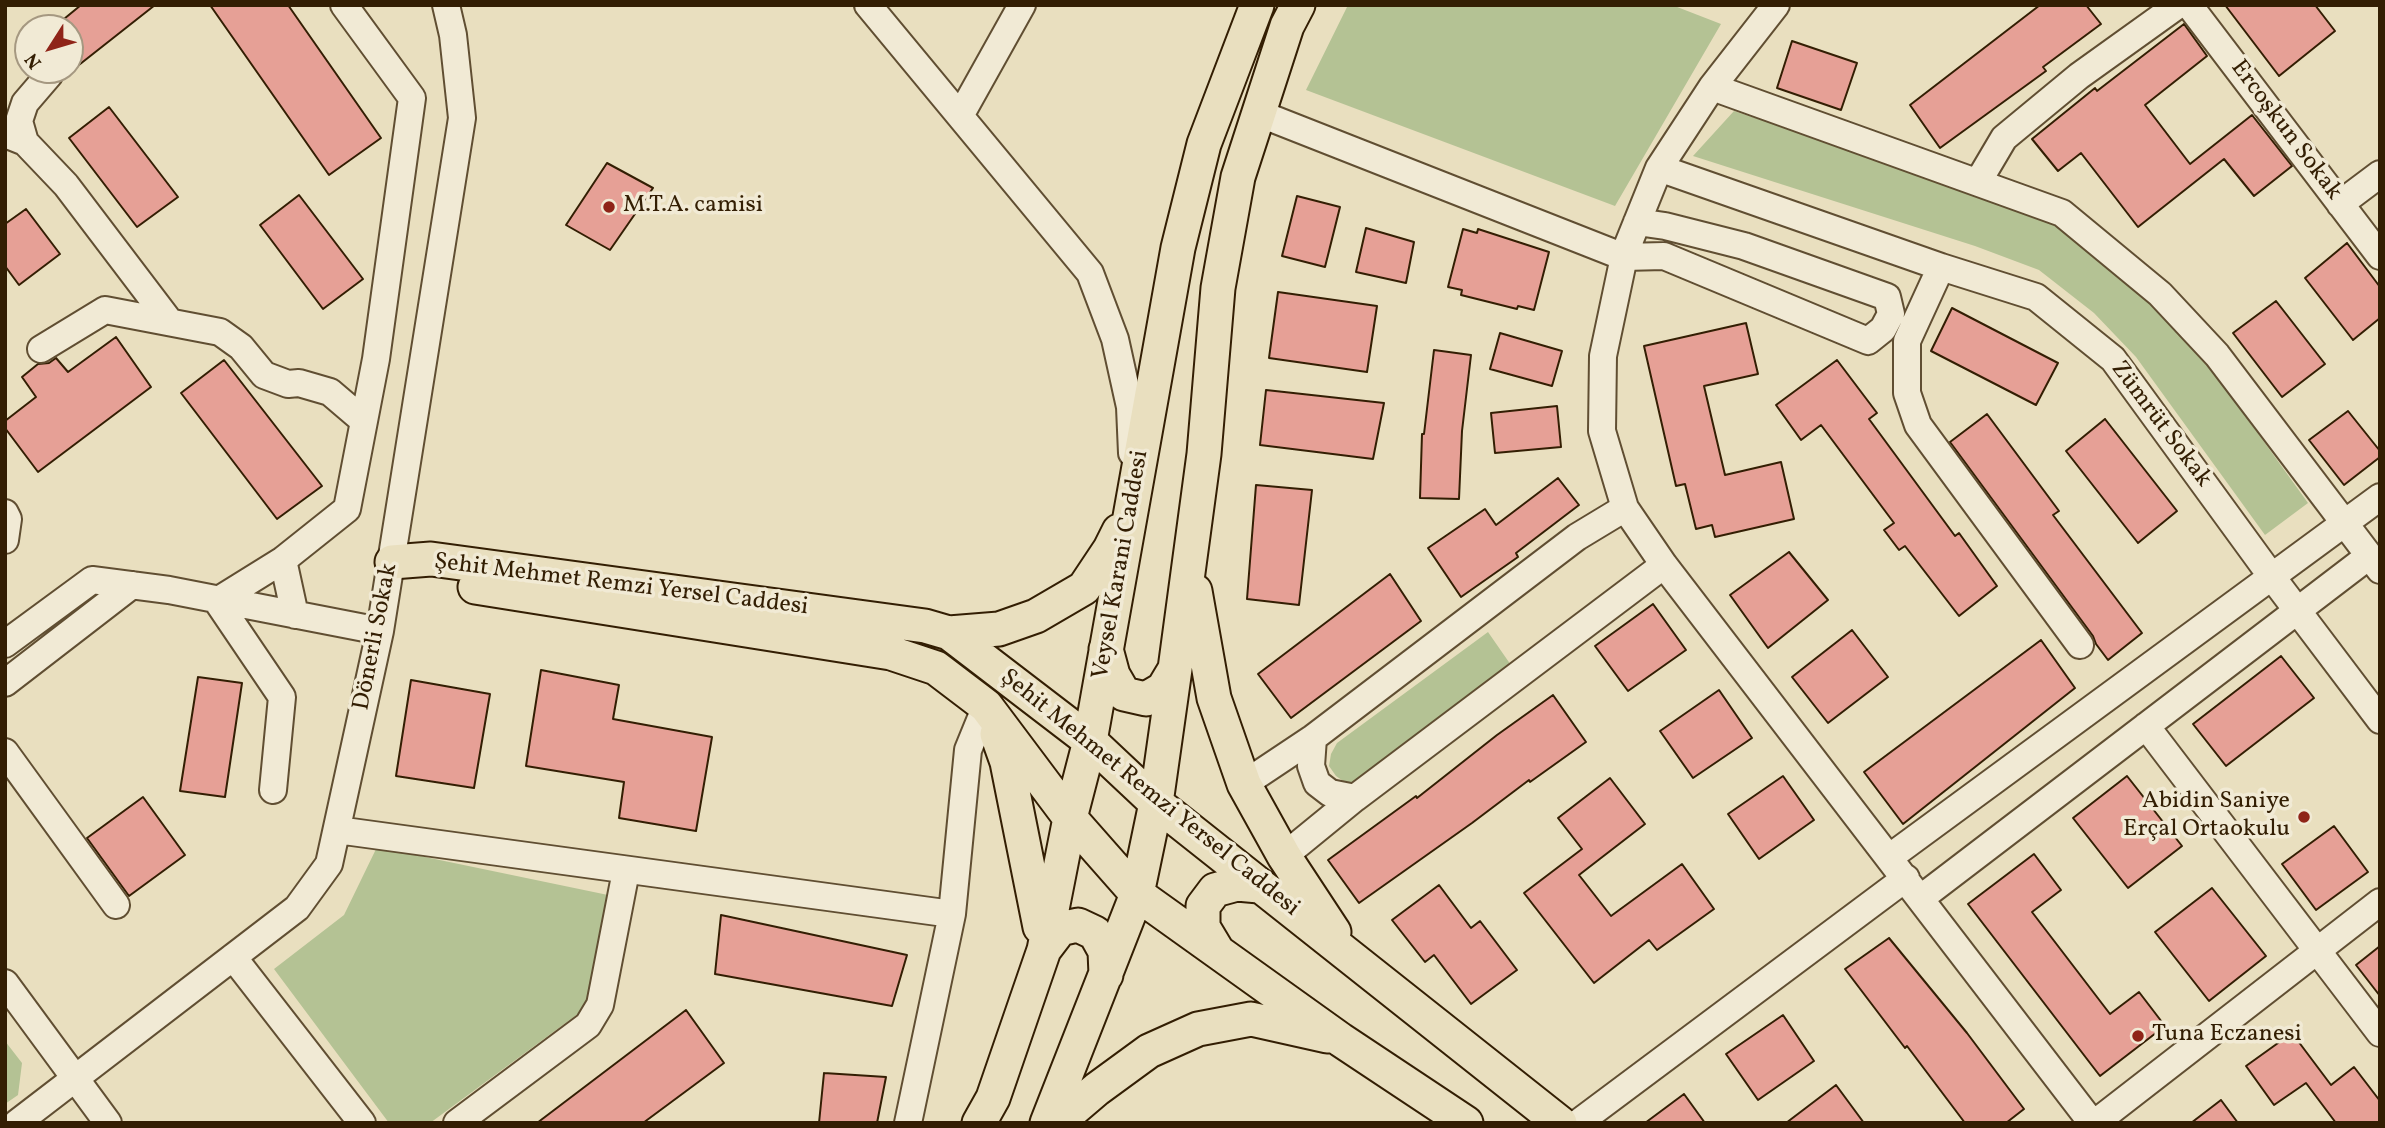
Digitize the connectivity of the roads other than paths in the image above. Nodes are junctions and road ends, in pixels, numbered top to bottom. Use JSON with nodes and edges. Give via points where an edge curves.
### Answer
{"nodes":[{"id":1,"x":344,"y":5,"type":"edge"},
{"id":2,"x":446,"y":5,"type":"edge"},
{"id":3,"x":868,"y":5,"type":"edge"},
{"id":4,"x":1023,"y":5,"type":"edge"},
{"id":5,"x":1257,"y":5,"type":"edge"},
{"id":6,"x":1298,"y":5,"type":"edge"},
{"id":7,"x":2178,"y":5,"type":"edge"},
{"id":8,"x":2189,"y":5,"type":"edge"},
{"id":9,"x":1773,"y":6,"type":"edge"},
{"id":10,"x":41,"y":84,"type":"edge"},
{"id":11,"x":1712,"y":87,"type":"junction"},
{"id":12,"x":1258,"y":113,"type":"junction"},
{"id":13,"x":960,"y":116,"type":"junction"},
{"id":14,"x":15,"y":138,"type":"edge"},
{"id":15,"x":1659,"y":168,"type":"junction"},
{"id":16,"x":2380,"y":174,"type":"edge"},
{"id":17,"x":1978,"y":182,"type":"junction"},
{"id":18,"x":2340,"y":204,"type":"junction"},
{"id":19,"x":1637,"y":222,"type":"junction"},
{"id":20,"x":2380,"y":256,"type":"edge"},
{"id":21,"x":1624,"y":257,"type":"junction"},
{"id":22,"x":1941,"y":267,"type":"junction"},
{"id":23,"x":170,"y":322,"type":"junction"},
{"id":24,"x":41,"y":349,"type":"dead end"},
{"id":25,"x":363,"y":421,"type":"junction"},
{"id":26,"x":2380,"y":497,"type":"edge"},
{"id":27,"x":1134,"y":500,"type":"junction"},
{"id":28,"x":1625,"y":508,"type":"junction"},
{"id":29,"x":5,"y":513,"type":"edge"},
{"id":30,"x":2345,"y":524,"type":"junction"},
{"id":31,"x":5,"y":540,"type":"edge"},
{"id":32,"x":1190,"y":558,"type":"junction"},
{"id":33,"x":283,"y":560,"type":"junction"},
{"id":34,"x":391,"y":562,"type":"junction"},
{"id":35,"x":2374,"y":563,"type":"edge"},
{"id":36,"x":1664,"y":565,"type":"junction"},
{"id":37,"x":2272,"y":577,"type":"junction"},
{"id":38,"x":132,"y":585,"type":"junction"},
{"id":39,"x":217,"y":601,"type":"junction"},
{"id":40,"x":2298,"y":610,"type":"junction"},
{"id":41,"x":295,"y":615,"type":"junction"},
{"id":42,"x":380,"y":631,"type":"junction"},
{"id":43,"x":949,"y":633,"type":"junction"},
{"id":44,"x":5,"y":644,"type":"edge"},
{"id":45,"x":2080,"y":645,"type":"dead end"},
{"id":46,"x":1105,"y":649,"type":"junction"},
{"id":47,"x":1175,"y":669,"type":"junction"},
{"id":48,"x":5,"y":683,"type":"edge"},
{"id":49,"x":986,"y":706,"type":"junction"},
{"id":50,"x":2380,"y":720,"type":"edge"},
{"id":51,"x":2146,"y":726,"type":"junction"},
{"id":52,"x":1313,"y":738,"type":"junction"},
{"id":53,"x":1090,"y":741,"type":"junction"},
{"id":54,"x":5,"y":752,"type":"edge"},
{"id":55,"x":1244,"y":784,"type":"junction"},
{"id":56,"x":273,"y":790,"type":"dead end"},
{"id":57,"x":1355,"y":799,"type":"junction"},
{"id":58,"x":1156,"y":803,"type":"junction"},
{"id":59,"x":1070,"y":818,"type":"junction"},
{"id":60,"x":337,"y":830,"type":"junction"},
{"id":61,"x":1284,"y":856,"type":"junction"},
{"id":62,"x":626,"y":871,"type":"junction"},
{"id":63,"x":1905,"y":878,"type":"junction"},
{"id":64,"x":1259,"y":886,"type":"junction"},
{"id":65,"x":1138,"y":894,"type":"junction"},
{"id":66,"x":2380,"y":902,"type":"edge"},
{"id":67,"x":116,"y":905,"type":"dead end"},
{"id":68,"x":952,"y":914,"type":"junction"},
{"id":69,"x":1044,"y":950,"type":"junction"},
{"id":70,"x":2317,"y":951,"type":"junction"},
{"id":71,"x":1218,"y":952,"type":"junction"},
{"id":72,"x":1349,"y":954,"type":"junction"},
{"id":73,"x":233,"y":957,"type":"junction"},
{"id":74,"x":1106,"y":975,"type":"junction"},
{"id":75,"x":5,"y":983,"type":"edge"},
{"id":76,"x":2380,"y":1033,"type":"edge"},
{"id":77,"x":1341,"y":1040,"type":"junction"},
{"id":78,"x":76,"y":1079,"type":"junction"},
{"id":79,"x":17,"y":1123,"type":"edge"},
{"id":80,"x":108,"y":1123,"type":"edge"},
{"id":81,"x":362,"y":1123,"type":"edge"},
{"id":82,"x":457,"y":1123,"type":"edge"},
{"id":83,"x":908,"y":1123,"type":"edge"},
{"id":84,"x":979,"y":1123,"type":"edge"},
{"id":85,"x":1047,"y":1123,"type":"edge"},
{"id":86,"x":1057,"y":1123,"type":"edge"},
{"id":87,"x":1466,"y":1123,"type":"edge"},
{"id":88,"x":1560,"y":1123,"type":"edge"},
{"id":89,"x":1578,"y":1123,"type":"edge"},
{"id":90,"x":2093,"y":1123,"type":"edge"}],
"edges":[{"from":1,"to":25,"type":"street","via":[[412,98],[376,359]]},
{"from":2,"to":34,"type":"street","name":"Dönerli Sokak","via":[[462,118]]},
{"from":3,"to":13,"type":"street"},
{"from":4,"to":13,"type":"street"},
{"from":5,"to":27,"type":"main road","name":"Veysel Karani Caddesi","via":[[1204,144],[1181,235]]},
{"from":6,"to":12,"type":"main road"},
{"from":7,"to":17,"type":"street","via":[[2079,76],[2004,138]]},
{"from":8,"to":18,"type":"street","name":"Ercoşkun Sokak"},
{"from":9,"to":11,"type":"street"},
{"from":10,"to":14,"type":"street","via":[[25,103]]},
{"from":11,"to":15,"type":"street"},
{"from":11,"to":17,"type":"street"},
{"from":12,"to":21,"type":"street"},
{"from":12,"to":32,"type":"main road","via":[[1238,177],[1217,288],[1204,454]]},
{"from":13,"to":27,"type":"street","via":[[1090,273],[1115,339],[1130,407]]},
{"from":14,"to":23,"type":"street","via":[[66,185]]},
{"from":15,"to":19,"type":"street"},
{"from":15,"to":22,"type":"street","name":"Zümrüt Sokak"},
{"from":16,"to":18,"type":"street"},
{"from":17,"to":30,"type":"street","via":[[2062,213],[2160,294],[2217,355]]},
{"from":18,"to":20,"type":"street","name":"Ercoşkun Sokak"},
{"from":19,"to":21,"type":"street"},
{"from":19,"to":21,"type":"street","via":[[1744,246],[1887,297],[1891,314],[1884,329],[1868,341],[1664,256]]},
{"from":21,"to":28,"type":"street","via":[[1604,356],[1602,431]]},
{"from":22,"to":37,"type":"street","name":"Zümrüt Sokak","via":[[2036,297],[2113,359]]},
{"from":22,"to":45,"type":"street","via":[[1907,341],[1908,393],[1918,425]]},
{"from":23,"to":24,"type":"street","via":[[105,310]]},
{"from":23,"to":25,"type":"street","via":[[220,332],[241,347],[264,375],[330,391]]},
{"from":25,"to":33,"type":"street","via":[[346,509]]},
{"from":26,"to":30,"type":"street"},
{"from":27,"to":43,"type":"main road","via":[[1084,588],[1036,616],[999,629]]},
{"from":27,"to":46,"type":"main road","name":"Veysel Karani Caddesi"},
{"from":28,"to":36,"type":"street"},
{"from":28,"to":52,"type":"street","via":[[1577,537]]},
{"from":29,"to":31,"type":"street"},
{"from":30,"to":35,"type":"street"},
{"from":30,"to":37,"type":"street"},
{"from":32,"to":47,"type":"main road"},
{"from":32,"to":55,"type":"main road","via":[[1214,698]]},
{"from":33,"to":39,"type":"street"},
{"from":33,"to":41,"type":"street"},
{"from":34,"to":42,"type":"street","name":"Dönerli Sokak"},
{"from":34,"to":43,"type":"main road","name":"Şehit Mehmet Remzi Yersel Caddesi","via":[[431,559],[925,626]]},
{"from":34,"to":49,"type":"main road","name":"Şehit Mehmet Remzi Yersel Caddesi","via":[[432,581],[891,653],[936,668]]},
{"from":35,"to":40,"type":"street"},
{"from":36,"to":57,"type":"street"},
{"from":36,"to":63,"type":"street"},
{"from":37,"to":40,"type":"street","name":"Zümrüt Sokak"},
{"from":37,"to":63,"type":"street"},
{"from":38,"to":39,"type":"street"},
{"from":38,"to":44,"type":"street","via":[[92,580]]},
{"from":38,"to":48,"type":"street"},
{"from":39,"to":41,"type":"street"},
{"from":39,"to":56,"type":"street","via":[[282,697]]},
{"from":40,"to":50,"type":"street","name":"Zümrüt Sokak"},
{"from":40,"to":51,"type":"street"},
{"from":41,"to":42,"type":"street"},
{"from":42,"to":60,"type":"street","name":"Dönerli Sokak"},
{"from":43,"to":53,"type":"main road","name":"Şehit Mehmet Remzi Yersel Caddesi"},
{"from":46,"to":47,"type":"main road","via":[[1124,694],[1146,699],[1163,689]]},
{"from":46,"to":53,"type":"main road","name":"Veysel Karani Caddesi"},
{"from":47,"to":58,"type":"main road"},
{"from":49,"to":59,"type":"main road","name":"Şehit Mehmet Remzi Yersel Caddesi"},
{"from":49,"to":68,"type":"street","via":[[968,750]]},
{"from":49,"to":69,"type":"main road","via":[[1007,762]]},
{"from":51,"to":63,"type":"street"},
{"from":51,"to":70,"type":"street"},
{"from":52,"to":55,"type":"street"},
{"from":52,"to":57,"type":"street","via":[[1311,766],[1317,783],[1330,793]]},
{"from":53,"to":58,"type":"main road","name":"Şehit Mehmet Remzi Yersel Caddesi"},
{"from":53,"to":59,"type":"main road","name":"Veysel Karani Caddesi"},
{"from":54,"to":67,"type":"street"},
{"from":55,"to":61,"type":"main road"},
{"from":57,"to":61,"type":"street"},
{"from":58,"to":64,"type":"main road","name":"Şehit Mehmet Remzi Yersel Caddesi"},
{"from":58,"to":65,"type":"main road"},
{"from":59,"to":65,"type":"main road","name":"Şehit Mehmet Remzi Yersel Caddesi"},
{"from":59,"to":69,"type":"main road","name":"Veysel Karani Caddesi"},
{"from":60,"to":62,"type":"street"},
{"from":60,"to":73,"type":"street","name":"Dönerli Sokak","via":[[329,864],[298,908]]},
{"from":61,"to":72,"type":"main road"},
{"from":62,"to":68,"type":"street"},
{"from":62,"to":82,"type":"street","via":[[600,1004],[588,1025]]},
{"from":63,"to":89,"type":"street"},
{"from":63,"to":90,"type":"street"},
{"from":64,"to":71,"type":"main road","via":[[1237,884],[1215,890],[1203,906],[1203,927]]},
{"from":64,"to":72,"type":"main road","name":"Şehit Mehmet Remzi Yersel Caddesi"},
{"from":65,"to":71,"type":"main road","name":"Şehit Mehmet Remzi Yersel Caddesi"},
{"from":65,"to":74,"type":"main road"},
{"from":66,"to":70,"type":"street"},
{"from":68,"to":83,"type":"street"},
{"from":69,"to":74,"type":"main road","via":[[1060,929],[1078,925],[1095,933],[1105,951]]},
{"from":69,"to":84,"type":"main road","name":"Veysel Karani Caddesi","via":[[993,1098]]},
{"from":70,"to":76,"type":"street"},
{"from":70,"to":90,"type":"street"},
{"from":71,"to":77,"type":"main road","name":"Şehit Mehmet Remzi Yersel Caddesi"},
{"from":72,"to":88,"type":"main road","name":"Şehit Mehmet Remzi Yersel Caddesi"},
{"from":73,"to":78,"type":"street","name":"Dönerli Sokak"},
{"from":73,"to":81,"type":"street"},
{"from":74,"to":85,"type":"main road"},
{"from":75,"to":78,"type":"street"},
{"from":77,"to":86,"type":"main road","via":[[1251,1019],[1198,1029],[1149,1051]]},
{"from":77,"to":87,"type":"main road","name":"Şehit Mehmet Remzi Yersel Caddesi"},
{"from":78,"to":79,"type":"street","name":"Dönerli Sokak"},
{"from":78,"to":80,"type":"street"}]}
